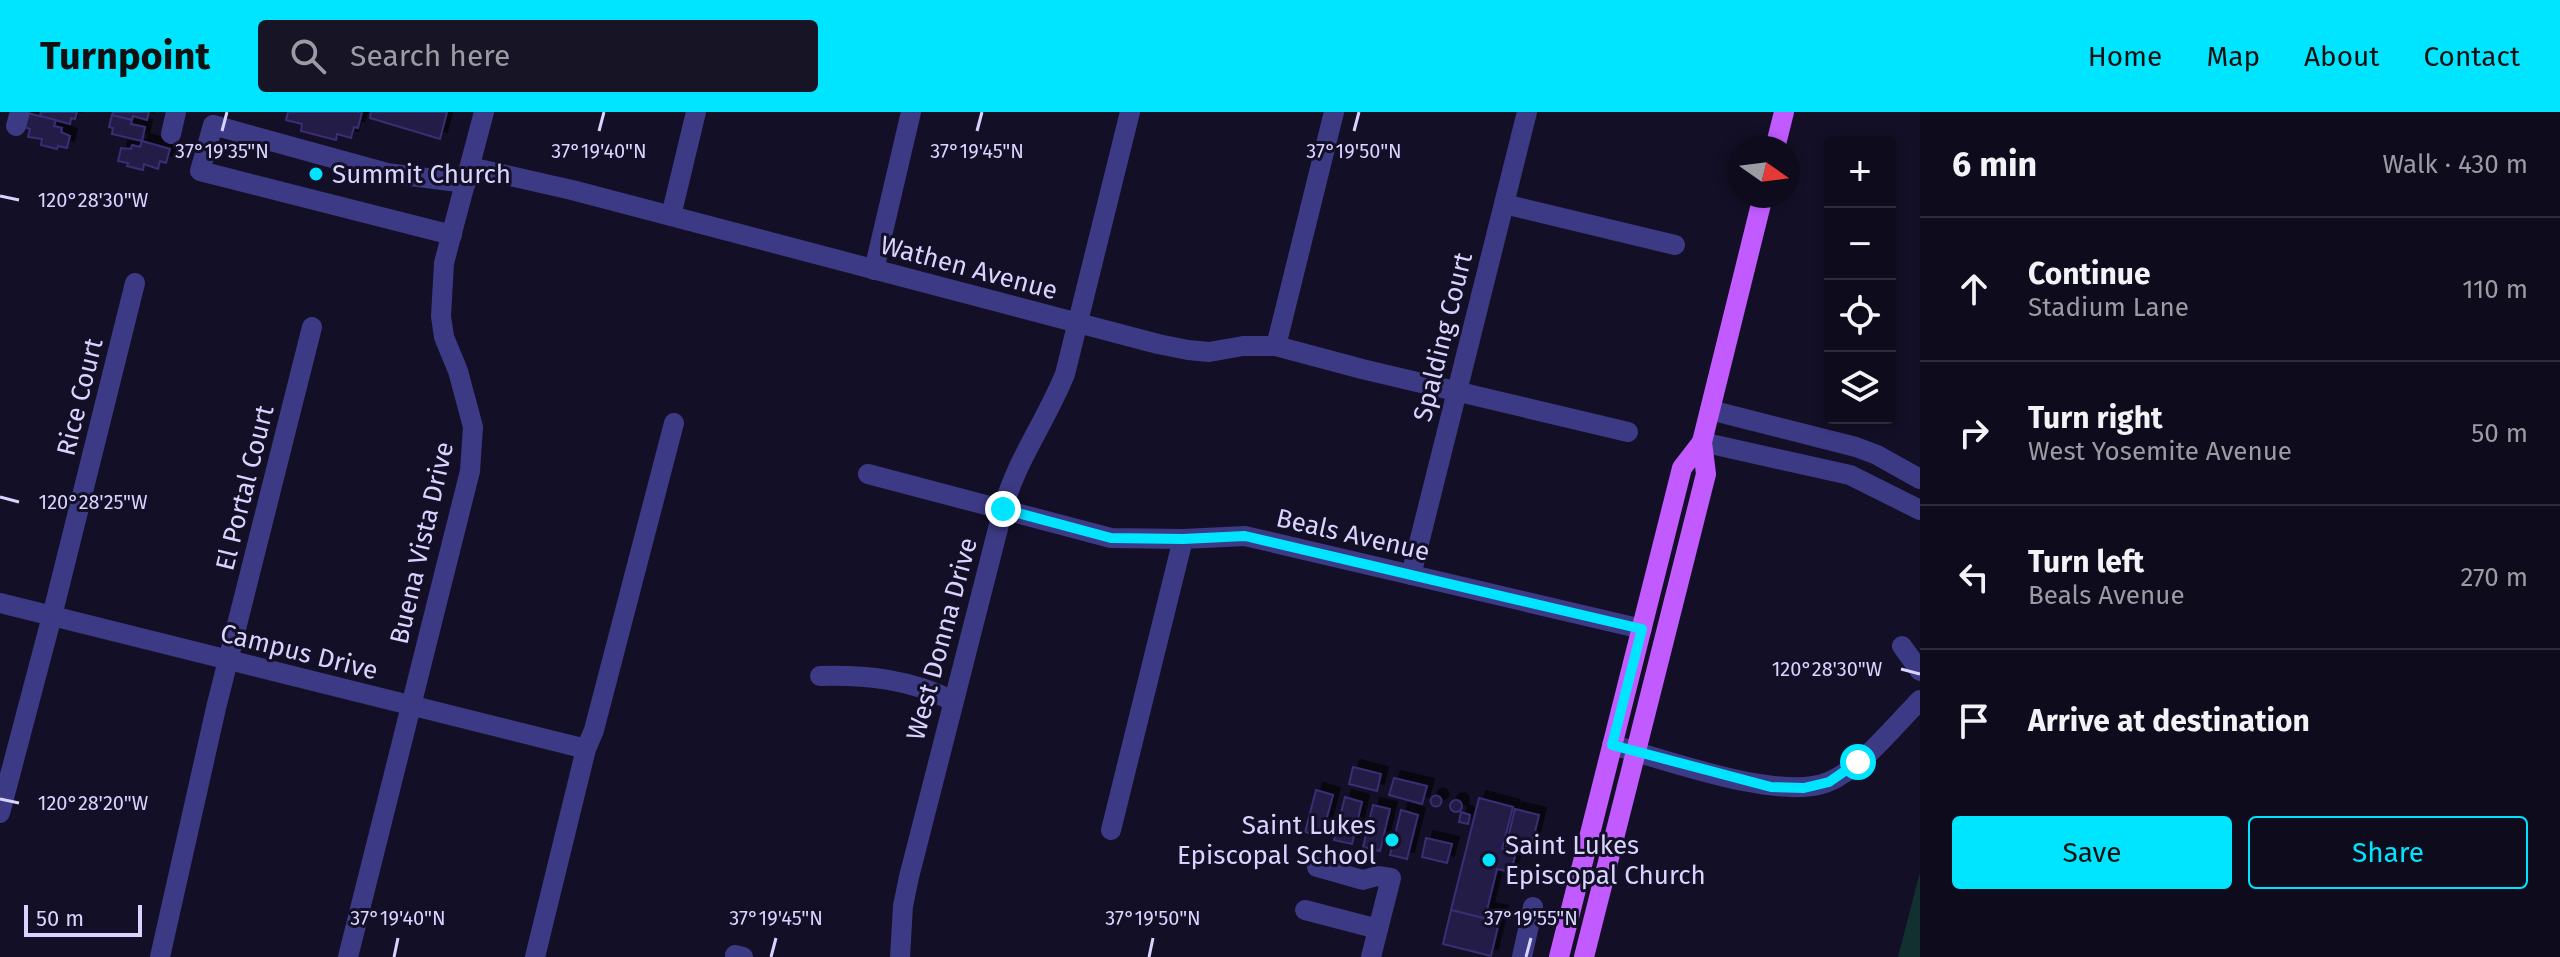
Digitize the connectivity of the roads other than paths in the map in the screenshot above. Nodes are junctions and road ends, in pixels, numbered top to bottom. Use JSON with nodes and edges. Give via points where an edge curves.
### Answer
{"nodes":[{"id":1,"x":176,"y":112,"type":"edge"},
{"id":2,"x":484,"y":112,"type":"edge"},
{"id":3,"x":696,"y":112,"type":"edge"},
{"id":4,"x":911,"y":112,"type":"edge"},
{"id":5,"x":1130,"y":112,"type":"edge"},
{"id":6,"x":1334,"y":112,"type":"edge"},
{"id":7,"x":1527,"y":112,"type":"edge"},
{"id":8,"x":1784,"y":112,"type":"edge"},
{"id":9,"x":214,"y":119,"type":"edge"},
{"id":10,"x":171,"y":134,"type":"dead end"},
{"id":11,"x":1778,"y":136,"type":"edge"},
{"id":12,"x":468,"y":175,"type":"junction"},
{"id":13,"x":1504,"y":204,"type":"junction"},
{"id":14,"x":1760,"y":208,"type":"edge"},
{"id":15,"x":671,"y":216,"type":"junction"},
{"id":16,"x":452,"y":235,"type":"junction"},
{"id":17,"x":1675,"y":245,"type":"dead end"},
{"id":18,"x":874,"y":270,"type":"junction"},
{"id":19,"x":135,"y":283,"type":"dead end"},
{"id":20,"x":1078,"y":324,"type":"junction"},
{"id":21,"x":312,"y":327,"type":"dead end"},
{"id":22,"x":1276,"y":346,"type":"junction"},
{"id":23,"x":1457,"y":392,"type":"junction"},
{"id":24,"x":1710,"y":410,"type":"junction"},
{"id":25,"x":674,"y":423,"type":"dead end"},
{"id":26,"x":1628,"y":432,"type":"dead end"},
{"id":27,"x":1702,"y":442,"type":"junction"},
{"id":28,"x":868,"y":474,"type":"dead end"},
{"id":29,"x":1920,"y":479,"type":"edge"},
{"id":30,"x":1003,"y":509,"type":"junction"},
{"id":31,"x":1920,"y":510,"type":"edge"},
{"id":32,"x":1183,"y":539,"type":"junction"},
{"id":33,"x":1411,"y":575,"type":"junction"},
{"id":34,"x":0,"y":603,"type":"edge"},
{"id":35,"x":52,"y":616,"type":"junction"},
{"id":36,"x":1642,"y":629,"type":"junction"},
{"id":37,"x":1902,"y":646,"type":"dead end"},
{"id":38,"x":228,"y":661,"type":"junction"},
{"id":39,"x":1920,"y":671,"type":"edge"},
{"id":40,"x":820,"y":676,"type":"dead end"},
{"id":41,"x":1920,"y":700,"type":"edge"},
{"id":42,"x":953,"y":701,"type":"junction"},
{"id":43,"x":411,"y":707,"type":"junction"},
{"id":44,"x":1612,"y":745,"type":"junction"},
{"id":45,"x":586,"y":749,"type":"junction"},
{"id":46,"x":1637,"y":752,"type":"junction"},
{"id":47,"x":0,"y":813,"type":"edge"},
{"id":48,"x":1111,"y":830,"type":"dead end"},
{"id":49,"x":1317,"y":867,"type":"dead end"},
{"id":50,"x":1533,"y":907,"type":"dead end"},
{"id":51,"x":1305,"y":910,"type":"dead end"},
{"id":52,"x":1378,"y":929,"type":"junction"},
{"id":53,"x":160,"y":957,"type":"edge"},
{"id":54,"x":348,"y":957,"type":"edge"},
{"id":55,"x":535,"y":957,"type":"edge"},
{"id":56,"x":900,"y":957,"type":"edge"},
{"id":57,"x":1371,"y":957,"type":"edge"},
{"id":58,"x":1522,"y":957,"type":"edge"},
{"id":59,"x":1559,"y":957,"type":"edge"},
{"id":60,"x":1584,"y":957,"type":"edge"}],
"edges":[{"from":1,"to":10,"type":"street"},
{"from":2,"to":12,"type":"street","name":"Buena Vista Drive"},
{"from":3,"to":15,"type":"street"},
{"from":4,"to":18,"type":"street"},
{"from":5,"to":20,"type":"street","name":"West Donna Drive"},
{"from":6,"to":22,"type":"street"},
{"from":7,"to":13,"type":"street","name":"Spalding Court"},
{"from":8,"to":11,"type":"main road"},
{"from":9,"to":12,"type":"street","name":"Wathen Avenue","via":[[387,173]]},
{"from":9,"to":16,"type":"street","via":[[200,171]]},
{"from":12,"to":15,"type":"street","name":"Wathen Avenue","via":[[572,190]]},
{"from":12,"to":16,"type":"street","name":"Buena Vista Drive"},
{"from":13,"to":17,"type":"street"},
{"from":13,"to":23,"type":"street","name":"Spalding Court"},
{"from":14,"to":24,"type":"main road"},
{"from":15,"to":18,"type":"street","name":"Wathen Avenue"},
{"from":16,"to":43,"type":"street","name":"Buena Vista Drive","via":[[444,263],[441,316],[473,427],[470,471]]},
{"from":18,"to":20,"type":"street","name":"Wathen Avenue"},
{"from":19,"to":35,"type":"street","name":"Rice Court"},
{"from":20,"to":22,"type":"street","name":"Wathen Avenue","via":[[1188,350]]},
{"from":20,"to":30,"type":"street","name":"West Donna Drive","via":[[1057,394],[1010,483]]},
{"from":21,"to":38,"type":"street","name":"El Portal Court"},
{"from":22,"to":23,"type":"street","name":"Wathen Avenue"},
{"from":23,"to":26,"type":"street","name":"Wathen Avenue"},
{"from":23,"to":33,"type":"street","name":"Spalding Court"},
{"from":24,"to":27,"type":"main road"},
{"from":24,"to":29,"type":"street","via":[[1856,447]]},
{"from":25,"to":45,"type":"street"},
{"from":27,"to":31,"type":"street","via":[[1850,475]]},
{"from":27,"to":36,"type":"main road","via":[[1682,468]]},
{"from":27,"to":46,"type":"main road","via":[[1706,474]]},
{"from":28,"to":30,"type":"street","name":"Beals Avenue"},
{"from":30,"to":32,"type":"street","name":"Beals Avenue","via":[[1111,538]]},
{"from":30,"to":42,"type":"street","name":"West Donna Drive"},
{"from":32,"to":33,"type":"street","name":"Beals Avenue","via":[[1245,536]]},
{"from":32,"to":48,"type":"street"},
{"from":33,"to":36,"type":"street","name":"Beals Avenue"},
{"from":34,"to":35,"type":"street","name":"Campus Drive"},
{"from":35,"to":38,"type":"street","name":"Campus Drive"},
{"from":35,"to":47,"type":"street","name":"Rice Court"},
{"from":36,"to":44,"type":"main road"},
{"from":37,"to":39,"type":"street"},
{"from":38,"to":43,"type":"street","name":"Campus Drive"},
{"from":38,"to":53,"type":"street","name":"El Portal Court"},
{"from":40,"to":42,"type":"street","via":[[894,679]]},
{"from":41,"to":46,"type":"street","via":[[1858,762],[1829,782],[1804,788],[1771,787]]},
{"from":42,"to":56,"type":"street","name":"West Donna Drive","via":[[909,877]]},
{"from":43,"to":45,"type":"street","name":"Campus Drive"},
{"from":43,"to":54,"type":"street","name":"Buena Vista Drive"},
{"from":44,"to":46,"type":"street"},
{"from":44,"to":59,"type":"main road"},
{"from":45,"to":55,"type":"street"},
{"from":46,"to":60,"type":"main road"},
{"from":49,"to":52,"type":"street","via":[[1363,880],[1391,878]]},
{"from":50,"to":58,"type":"street"},
{"from":51,"to":52,"type":"street"},
{"from":52,"to":57,"type":"street"}]}
